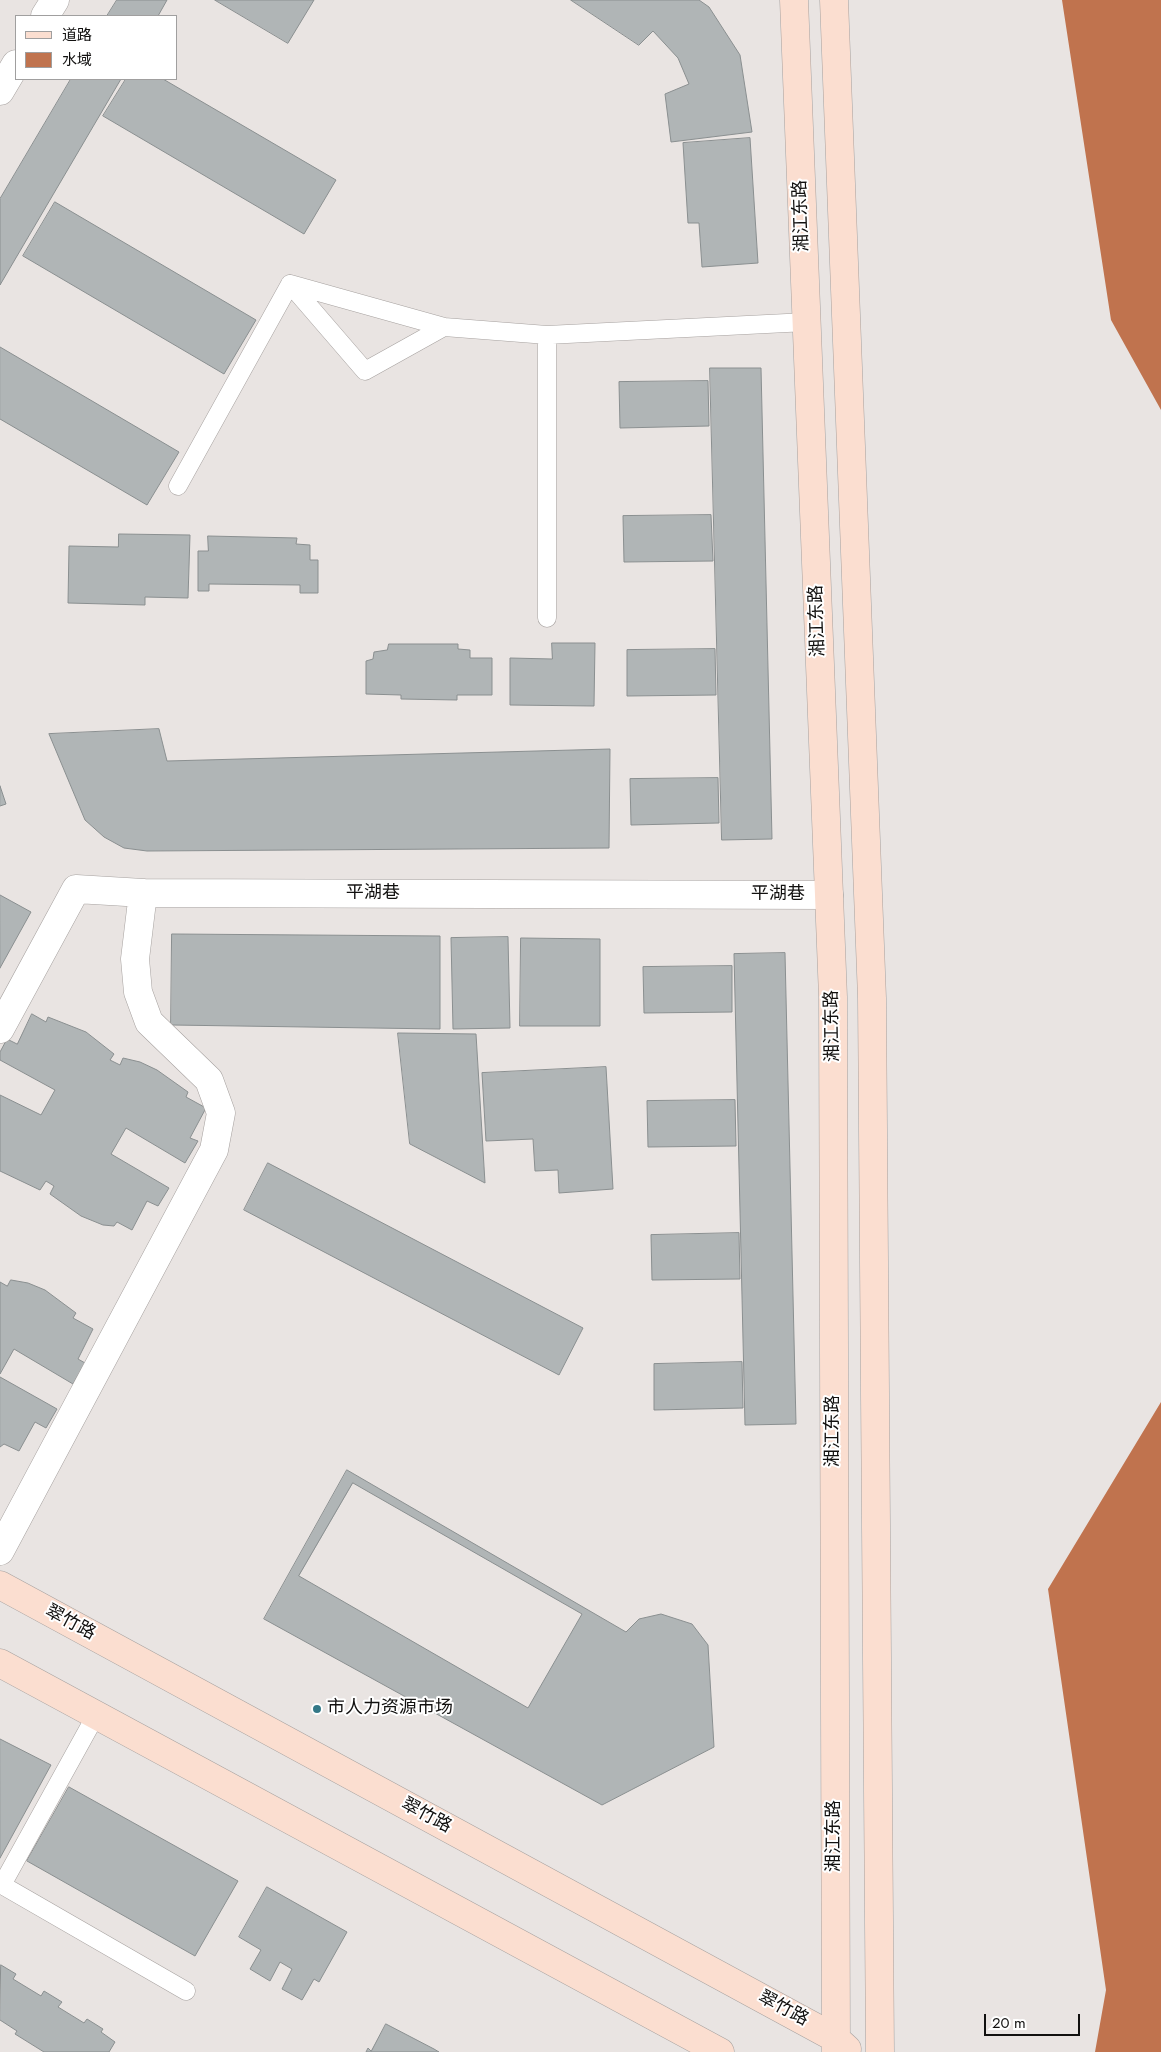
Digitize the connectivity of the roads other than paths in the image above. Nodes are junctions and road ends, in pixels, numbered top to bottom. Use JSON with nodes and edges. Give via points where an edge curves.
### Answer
{"nodes":[{"id":1,"x":55,"y":0,"type":"edge"},
{"id":2,"x":794,"y":0,"type":"edge"},
{"id":3,"x":834,"y":0,"type":"edge"},
{"id":4,"x":47,"y":15,"type":"edge"},
{"id":5,"x":15,"y":66,"type":"edge"},
{"id":6,"x":0,"y":91,"type":"edge"},
{"id":7,"x":290,"y":284,"type":"junction"},
{"id":8,"x":807,"y":322,"type":"junction"},
{"id":9,"x":444,"y":327,"type":"junction"},
{"id":10,"x":548,"y":335,"type":"junction"},
{"id":11,"x":178,"y":486,"type":"dead end"},
{"id":12,"x":548,"y":618,"type":"dead end"},
{"id":13,"x":143,"y":893,"type":"junction"},
{"id":14,"x":829,"y":895,"type":"junction"},
{"id":15,"x":0,"y":1029,"type":"edge"},
{"id":16,"x":0,"y":1551,"type":"edge"},
{"id":17,"x":0,"y":1585,"type":"edge"},
{"id":18,"x":0,"y":1662,"type":"edge"},
{"id":19,"x":96,"y":1715,"type":"junction"},
{"id":20,"x":186,"y":1991,"type":"dead end"},
{"id":21,"x":840,"y":2047,"type":"edge"},
{"id":22,"x":720,"y":2052,"type":"edge"},
{"id":23,"x":880,"y":2052,"type":"edge"}],
"edges":[{"from":1,"to":4,"type":"street"},
{"from":2,"to":8,"type":"main road","name":"湘江东路"},
{"from":3,"to":23,"type":"main road","via":[[872,998]]},
{"from":5,"to":6,"type":"street"},
{"from":7,"to":9,"type":"lane"},
{"from":7,"to":9,"type":"lane","via":[[366,370]]},
{"from":7,"to":11,"type":"lane"},
{"from":8,"to":10,"type":"lane"},
{"from":8,"to":14,"type":"main road","name":"湘江东路"},
{"from":9,"to":10,"type":"lane"},
{"from":10,"to":12,"type":"lane"},
{"from":13,"to":14,"type":"street","name":"平湖巷"},
{"from":13,"to":15,"type":"street","name":"平湖巷","via":[[76,890]]},
{"from":13,"to":16,"type":"street","via":[[135,959],[138,992],[148,1022],[209,1080],[221,1113],[214,1150]]},
{"from":14,"to":21,"type":"main road","name":"湘江东路","via":[[833,997]]},
{"from":17,"to":21,"type":"main road","name":"翠竹路"},
{"from":18,"to":19,"type":"main road"},
{"from":19,"to":20,"type":"lane","via":[[2,1885]]},
{"from":19,"to":22,"type":"main road"}]}
